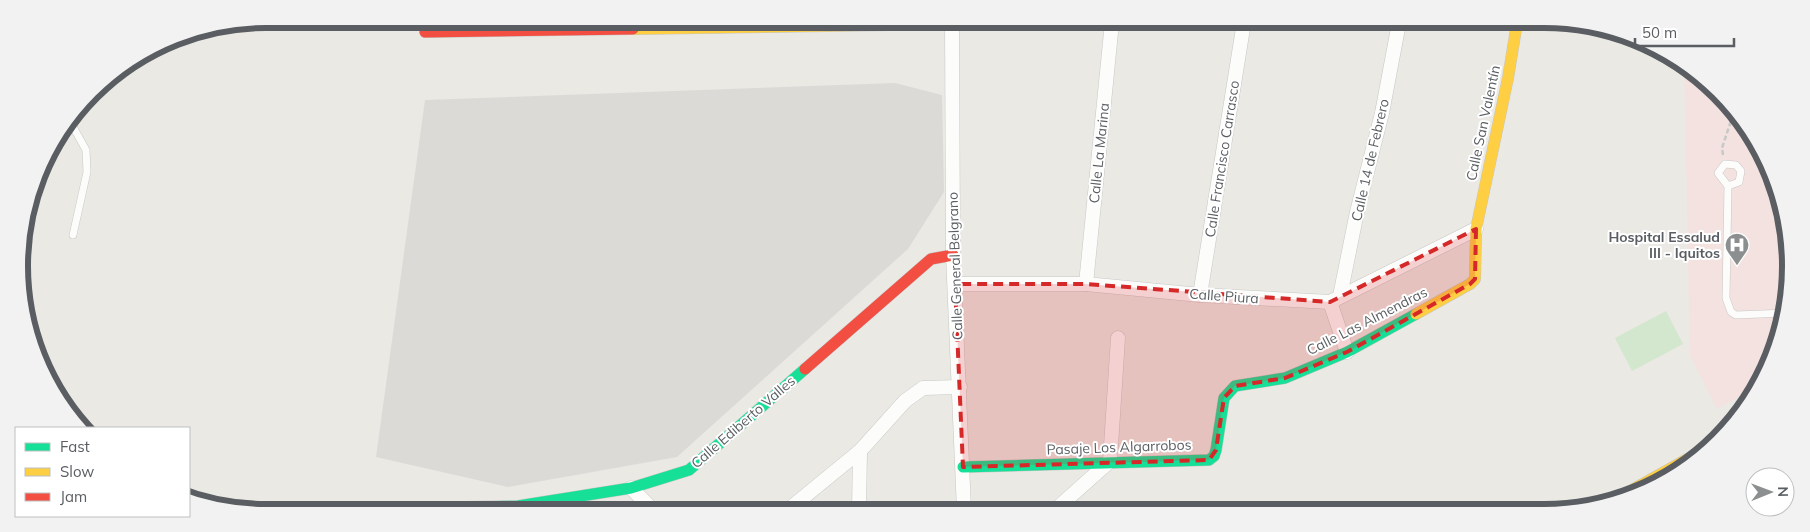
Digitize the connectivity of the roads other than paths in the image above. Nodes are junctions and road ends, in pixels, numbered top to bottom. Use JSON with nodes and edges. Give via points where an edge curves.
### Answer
{"nodes":[{"id":1,"x":462,"y":28,"type":"edge"},
{"id":2,"x":952,"y":28,"type":"edge"},
{"id":3,"x":1112,"y":28,"type":"edge"},
{"id":4,"x":1243,"y":28,"type":"edge"},
{"id":5,"x":1398,"y":28,"type":"edge"},
{"id":6,"x":1516,"y":28,"type":"edge"},
{"id":7,"x":425,"y":32,"type":"dead end"},
{"id":8,"x":73,"y":127,"type":"edge"},
{"id":9,"x":1728,"y":186,"type":"junction"},
{"id":10,"x":1476,"y":229,"type":"junction"},
{"id":11,"x":73,"y":235,"type":"dead end"},
{"id":12,"x":953,"y":255,"type":"junction"},
{"id":13,"x":955,"y":284,"type":"junction"},
{"id":14,"x":1086,"y":284,"type":"junction"},
{"id":15,"x":1200,"y":295,"type":"junction"},
{"id":16,"x":1335,"y":299,"type":"junction"},
{"id":17,"x":1778,"y":312,"type":"edge"},
{"id":18,"x":1118,"y":338,"type":"dead end"},
{"id":19,"x":1347,"y":352,"type":"junction"},
{"id":20,"x":960,"y":387,"type":"junction"},
{"id":21,"x":1224,"y":398,"type":"joint"},
{"id":22,"x":860,"y":451,"type":"junction"},
{"id":23,"x":1110,"y":461,"type":"junction"},
{"id":24,"x":963,"y":467,"type":"junction"},
{"id":25,"x":1668,"y":470,"type":"edge"},
{"id":26,"x":1656,"y":476,"type":"edge"},
{"id":27,"x":631,"y":488,"type":"junction"},
{"id":28,"x":538,"y":504,"type":"edge"},
{"id":29,"x":647,"y":504,"type":"edge"},
{"id":30,"x":795,"y":504,"type":"edge"},
{"id":31,"x":859,"y":504,"type":"edge"},
{"id":32,"x":964,"y":504,"type":"edge"},
{"id":33,"x":1062,"y":504,"type":"edge"}],
"edges":[{"from":1,"to":7,"type":"street"},
{"from":2,"to":12,"type":"street","name":"Calle General Belgrano"},
{"from":3,"to":14,"type":"street","name":"Calle La Marina"},
{"from":4,"to":15,"type":"street","name":"Calle Francisco Carrasco"},
{"from":5,"to":16,"type":"street","name":"Calle 14 de Febrero","via":[[1382,113]]},
{"from":6,"to":10,"type":"street","name":"Calle San Valentín"},
{"from":8,"to":11,"type":"lane","via":[[86,150],[87,172]]},
{"from":9,"to":9,"type":"lane","via":[[1718,172],[1725,164],[1736,165],[1741,171],[1739,182]]},
{"from":9,"to":17,"type":"lane","via":[[1726,298],[1731,312],[1736,315]]},
{"from":10,"to":16,"type":"street","name":"Calle Piura"},
{"from":10,"to":19,"type":"street","name":"Calle Las Almendras","via":[[1475,278],[1470,284]]},
{"from":12,"to":13,"type":"street","name":"Calle General Belgrano"},
{"from":12,"to":27,"type":"street","name":"Calle Ediberto Valles","via":[[931,259],[689,470]]},
{"from":13,"to":14,"type":"street","name":"Calle Piura"},
{"from":13,"to":20,"type":"street","name":"Calle General Belgrano"},
{"from":14,"to":15,"type":"street","name":"Calle Piura"},
{"from":15,"to":16,"type":"street","name":"Calle Piura"},
{"from":16,"to":19,"type":"street"},
{"from":18,"to":23,"type":"street"},
{"from":19,"to":21,"type":"street","name":"Calle Las Almendras","via":[[1285,378],[1235,386]]},
{"from":20,"to":22,"type":"street","via":[[923,388],[905,401]]},
{"from":20,"to":24,"type":"street","name":"Calle General Belgrano"},
{"from":21,"to":23,"type":"street","name":"Pasaje Los Algarrobos","via":[[1216,450],[1209,460]]},
{"from":22,"to":30,"type":"street"},
{"from":22,"to":31,"type":"street"},
{"from":23,"to":24,"type":"street","name":"Pasaje Los Algarrobos"},
{"from":23,"to":33,"type":"street"},
{"from":24,"to":32,"type":"street","name":"Calle General Belgrano"},
{"from":25,"to":26,"type":"street"},
{"from":27,"to":28,"type":"street","name":"Calle Ediberto Valles"},
{"from":27,"to":29,"type":"street"}]}
